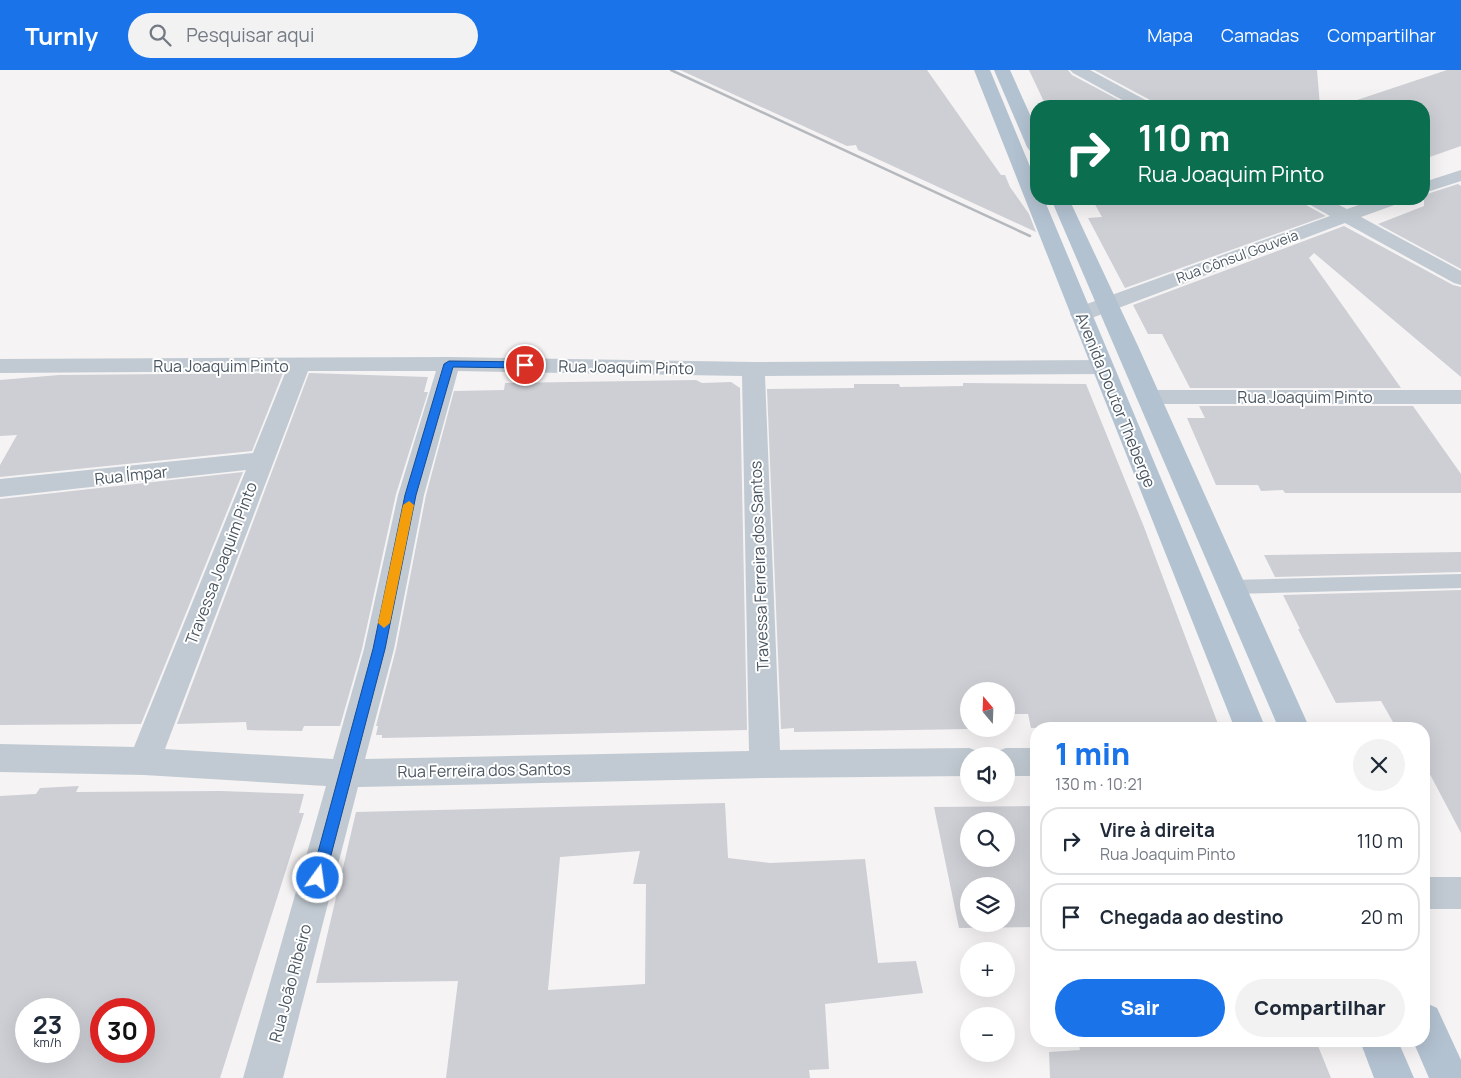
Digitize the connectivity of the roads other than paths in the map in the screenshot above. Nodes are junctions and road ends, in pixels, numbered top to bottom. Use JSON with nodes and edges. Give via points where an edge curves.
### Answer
{"nodes":[{"id":1,"x":982,"y":70,"type":"edge"},
{"id":2,"x":1002,"y":70,"type":"edge"},
{"id":3,"x":1078,"y":70,"type":"edge"},
{"id":4,"x":1133,"y":100,"type":"edge"},
{"id":5,"x":1030,"y":133,"type":"edge"},
{"id":6,"x":1461,"y":175,"type":"edge"},
{"id":7,"x":1430,"y":186,"type":"edge"},
{"id":8,"x":1030,"y":188,"type":"edge"},
{"id":9,"x":1037,"y":205,"type":"edge"},
{"id":10,"x":1063,"y":205,"type":"edge"},
{"id":11,"x":1325,"y":205,"type":"edge"},
{"id":12,"x":1376,"y":205,"type":"edge"},
{"id":13,"x":1345,"y":216,"type":"junction"},
{"id":14,"x":1461,"y":279,"type":"edge"},
{"id":15,"x":1107,"y":304,"type":"junction"},
{"id":16,"x":1081,"y":314,"type":"junction"},
{"id":17,"x":449,"y":364,"type":"junction"},
{"id":18,"x":0,"y":366,"type":"edge"},
{"id":19,"x":299,"y":366,"type":"junction"},
{"id":20,"x":1102,"y":367,"type":"junction"},
{"id":21,"x":753,"y":369,"type":"junction"},
{"id":22,"x":1148,"y":397,"type":"junction"},
{"id":23,"x":1461,"y":397,"type":"edge"},
{"id":24,"x":261,"y":460,"type":"junction"},
{"id":25,"x":0,"y":488,"type":"edge"},
{"id":26,"x":1461,"y":581,"type":"edge"},
{"id":27,"x":1232,"y":587,"type":"junction"},
{"id":28,"x":1249,"y":722,"type":"edge"},
{"id":29,"x":1292,"y":722,"type":"edge"},
{"id":30,"x":0,"y":758,"type":"edge"},
{"id":31,"x":144,"y":761,"type":"junction"},
{"id":32,"x":960,"y":762,"type":"edge"},
{"id":33,"x":1015,"y":762,"type":"edge"},
{"id":34,"x":1030,"y":762,"type":"edge"},
{"id":35,"x":765,"y":764,"type":"junction"},
{"id":36,"x":344,"y":773,"type":"junction"},
{"id":37,"x":1430,"y":893,"type":"edge"},
{"id":38,"x":1461,"y":893,"type":"edge"},
{"id":39,"x":1430,"y":1035,"type":"edge"},
{"id":40,"x":1382,"y":1047,"type":"edge"},
{"id":41,"x":263,"y":1078,"type":"edge"},
{"id":42,"x":1394,"y":1078,"type":"edge"},
{"id":43,"x":1449,"y":1078,"type":"edge"}],
"edges":[{"from":1,"to":8,"type":"main road","name":"Avenida Doutor Theberge"},
{"from":2,"to":5,"type":"main road"},
{"from":3,"to":4,"type":"street"},
{"from":6,"to":7,"type":"street"},
{"from":9,"to":16,"type":"main road","name":"Avenida Doutor Theberge"},
{"from":10,"to":15,"type":"main road","name":"Avenida Doutor Theberge"},
{"from":11,"to":13,"type":"street"},
{"from":12,"to":13,"type":"street","name":"Rua Cônsul Gouveia"},
{"from":13,"to":14,"type":"street"},
{"from":13,"to":15,"type":"street","name":"Rua Cônsul Gouveia"},
{"from":15,"to":16,"type":"street","name":"Rua Cônsul Gouveia"},
{"from":15,"to":22,"type":"main road","name":"Avenida Doutor Theberge"},
{"from":16,"to":20,"type":"main road","name":"Avenida Doutor Theberge"},
{"from":17,"to":19,"type":"street","name":"Rua Joaquim Pinto"},
{"from":17,"to":21,"type":"street","name":"Rua Joaquim Pinto"},
{"from":17,"to":36,"type":"street","name":"Rua João Ribeiro","via":[[411,495],[379,649]]},
{"from":18,"to":19,"type":"street","name":"Rua Joaquim Pinto"},
{"from":19,"to":24,"type":"street","name":"Travessa Joaquim Pinto"},
{"from":20,"to":21,"type":"street","name":"Rua Joaquim Pinto"},
{"from":20,"to":28,"type":"main road","name":"Avenida Doutor Theberge"},
{"from":21,"to":35,"type":"street","name":"Travessa Ferreira dos Santos"},
{"from":22,"to":23,"type":"street","name":"Rua Joaquim Pinto"},
{"from":22,"to":27,"type":"main road","name":"Avenida Doutor Theberge"},
{"from":24,"to":25,"type":"street","name":"Rua Ímpar"},
{"from":24,"to":31,"type":"street","name":"Travessa Joaquim Pinto"},
{"from":26,"to":27,"type":"lane"},
{"from":27,"to":29,"type":"main road","name":"Avenida Doutor Theberge"},
{"from":30,"to":31,"type":"street","name":"Rua Ferreira dos Santos"},
{"from":31,"to":36,"type":"street","name":"Rua Ferreira dos Santos"},
{"from":32,"to":35,"type":"street","name":"Rua Ferreira dos Santos"},
{"from":33,"to":34,"type":"street"},
{"from":35,"to":36,"type":"street","name":"Rua Ferreira dos Santos"},
{"from":36,"to":41,"type":"street","name":"Rua João Ribeiro","via":[[305,930]]},
{"from":37,"to":38,"type":"street"},
{"from":39,"to":43,"type":"main road"},
{"from":40,"to":42,"type":"main road"}]}
